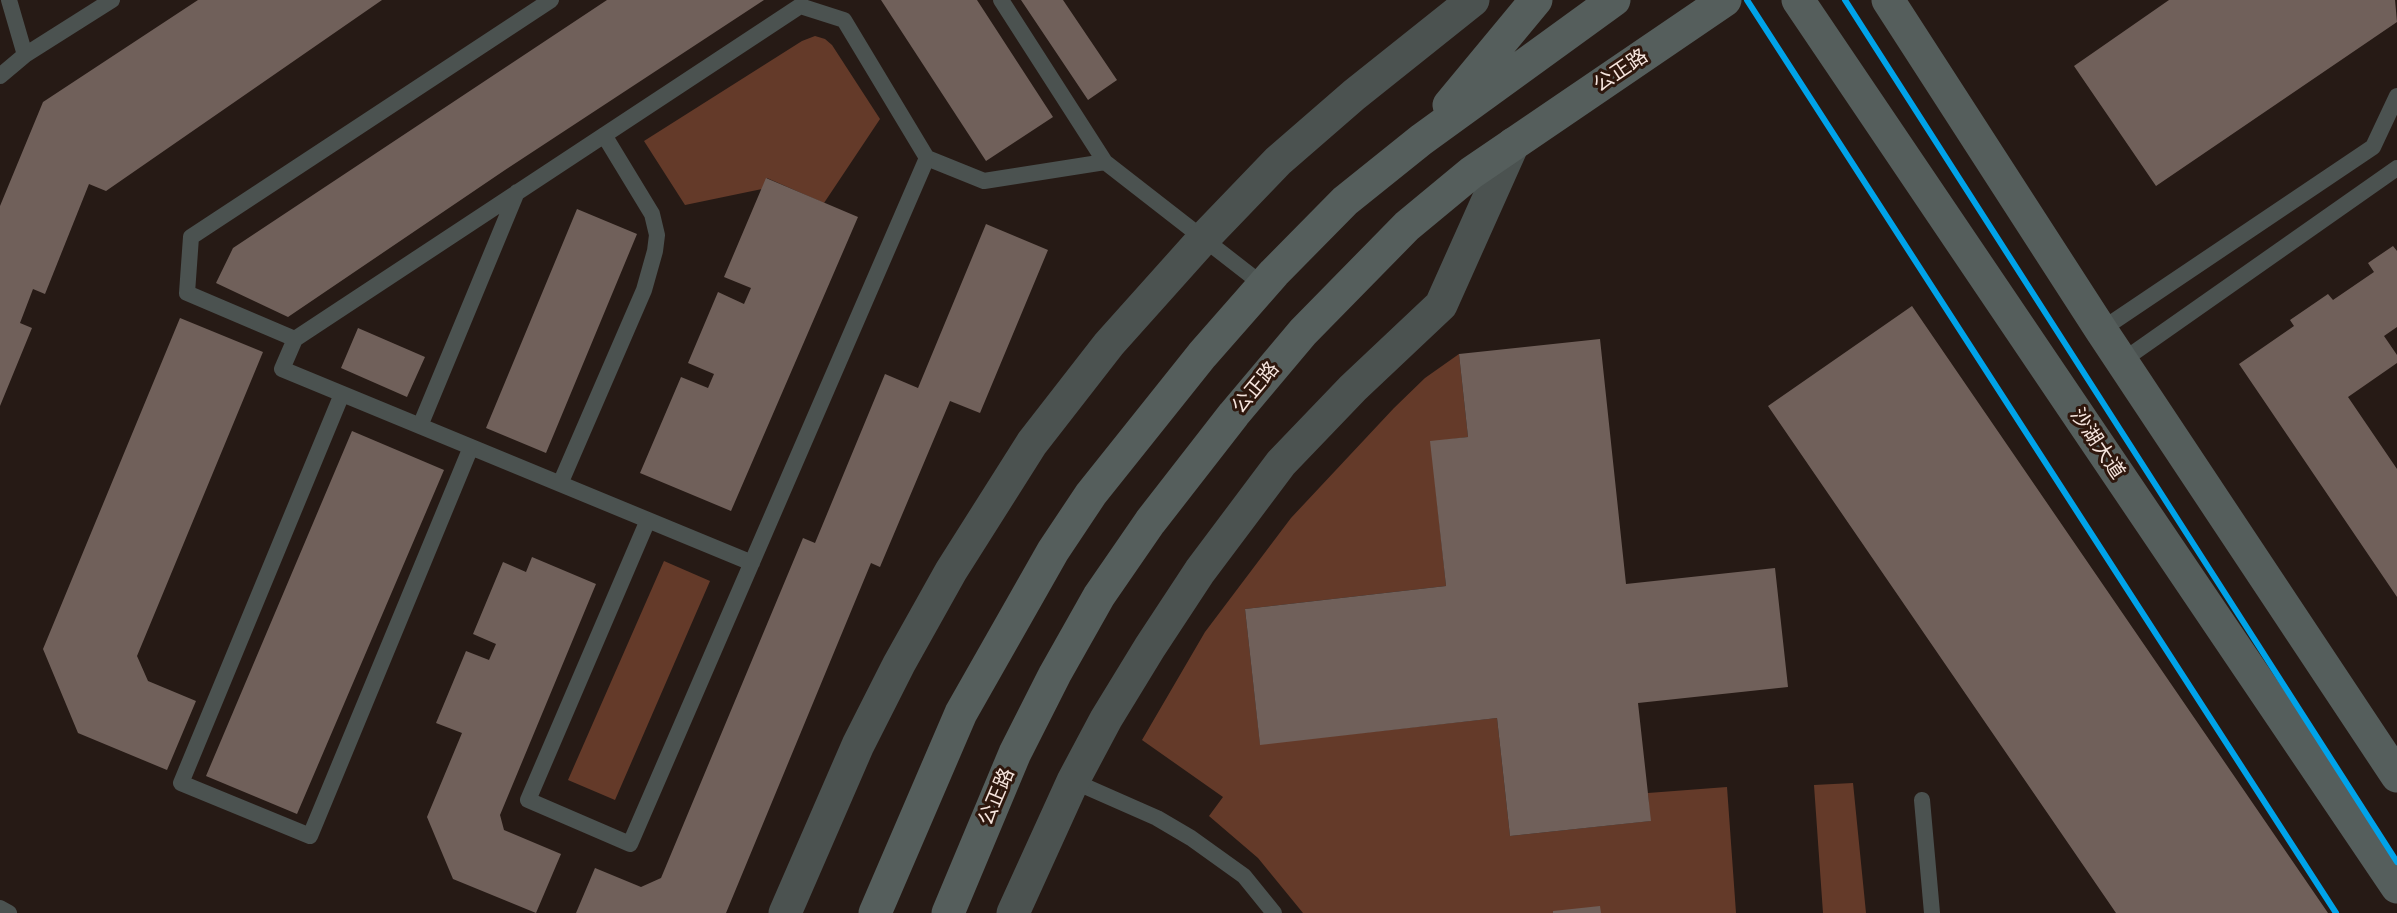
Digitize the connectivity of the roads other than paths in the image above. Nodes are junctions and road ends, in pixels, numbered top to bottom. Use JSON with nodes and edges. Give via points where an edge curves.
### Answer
{"nodes":[{"id":1,"x":9,"y":0,"type":"edge"},
{"id":2,"x":112,"y":0,"type":"edge"},
{"id":3,"x":551,"y":0,"type":"edge"},
{"id":4,"x":1001,"y":0,"type":"edge"},
{"id":5,"x":1473,"y":0,"type":"edge"},
{"id":6,"x":1536,"y":0,"type":"edge"},
{"id":7,"x":1614,"y":0,"type":"edge"},
{"id":8,"x":1725,"y":0,"type":"edge"},
{"id":9,"x":1798,"y":0,"type":"edge"},
{"id":10,"x":1888,"y":0,"type":"edge"},
{"id":11,"x":25,"y":55,"type":"junction"},
{"id":12,"x":0,"y":76,"type":"edge"},
{"id":13,"x":2397,"y":96,"type":"edge"},
{"id":14,"x":604,"y":135,"type":"junction"},
{"id":15,"x":1420,"y":140,"type":"junction"},
{"id":16,"x":1514,"y":144,"type":"junction"},
{"id":17,"x":927,"y":158,"type":"junction"},
{"id":18,"x":1106,"y":162,"type":"junction"},
{"id":19,"x":2397,"y":168,"type":"edge"},
{"id":20,"x":517,"y":192,"type":"junction"},
{"id":21,"x":1203,"y":239,"type":"junction"},
{"id":22,"x":1263,"y":285,"type":"junction"},
{"id":23,"x":2101,"y":330,"type":"junction"},
{"id":24,"x":295,"y":339,"type":"junction"},
{"id":25,"x":2122,"y":361,"type":"junction"},
{"id":26,"x":342,"y":394,"type":"junction"},
{"id":27,"x":420,"y":426,"type":"junction"},
{"id":28,"x":471,"y":447,"type":"junction"},
{"id":29,"x":560,"y":484,"type":"junction"},
{"id":30,"x":648,"y":520,"type":"junction"},
{"id":31,"x":752,"y":563,"type":"junction"},
{"id":32,"x":2397,"y":776,"type":"edge"},
{"id":33,"x":1073,"y":781,"type":"junction"},
{"id":34,"x":1922,"y":801,"type":"dead end"},
{"id":35,"x":2397,"y":887,"type":"edge"},
{"id":36,"x":0,"y":908,"type":"edge"},
{"id":37,"x":9,"y":913,"type":"edge"},
{"id":38,"x":785,"y":913,"type":"edge"},
{"id":39,"x":875,"y":913,"type":"edge"},
{"id":40,"x":948,"y":913,"type":"edge"},
{"id":41,"x":1013,"y":913,"type":"edge"},
{"id":42,"x":1274,"y":913,"type":"edge"},
{"id":43,"x":1932,"y":913,"type":"edge"}],
"edges":[{"from":1,"to":11,"type":"lane"},
{"from":2,"to":11,"type":"lane"},
{"from":3,"to":24,"type":"lane","via":[[191,237],[187,293]]},
{"from":4,"to":18,"type":"lane"},
{"from":5,"to":21,"type":"street","via":[[1278,161]]},
{"from":6,"to":15,"type":"main road"},
{"from":7,"to":15,"type":"main road"},
{"from":8,"to":16,"type":"main road","name":"公正路"},
{"from":9,"to":35,"type":"main road","name":"沙湖大道"},
{"from":10,"to":23,"type":"main road"},
{"from":11,"to":12,"type":"lane"},
{"from":13,"to":23,"type":"lane","via":[[2373,147]]},
{"from":14,"to":17,"type":"lane","via":[[800,6],[844,20]]},
{"from":14,"to":20,"type":"lane"},
{"from":14,"to":29,"type":"lane","via":[[652,214],[656,251],[644,290]]},
{"from":15,"to":22,"type":"main road","via":[[1346,201]]},
{"from":16,"to":33,"type":"street","via":[[1441,305],[1312,429],[1242,513],[1150,647]]},
{"from":16,"to":40,"type":"main road","name":"公正路","via":[[1471,173],[1407,226],[1303,332],[1150,522],[1099,596],[1054,674],[1015,753]]},
{"from":17,"to":18,"type":"lane","via":[[984,181]]},
{"from":17,"to":31,"type":"lane"},
{"from":18,"to":21,"type":"lane"},
{"from":19,"to":25,"type":"lane"},
{"from":20,"to":24,"type":"lane"},
{"from":20,"to":27,"type":"lane"},
{"from":21,"to":22,"type":"lane"},
{"from":21,"to":38,"type":"street","via":[[1109,344],[1032,443],[951,571],[858,745]]},
{"from":22,"to":39,"type":"main road","via":[[1099,484],[1053,551],[961,713]]},
{"from":23,"to":25,"type":"main road"},
{"from":24,"to":26,"type":"lane","via":[[282,369]]},
{"from":25,"to":32,"type":"main road"},
{"from":26,"to":27,"type":"lane"},
{"from":26,"to":28,"type":"lane","via":[[181,783],[310,836]]},
{"from":27,"to":28,"type":"lane"},
{"from":28,"to":29,"type":"lane"},
{"from":29,"to":30,"type":"lane"},
{"from":30,"to":31,"type":"lane"},
{"from":30,"to":31,"type":"lane","via":[[528,800],[630,844]]},
{"from":33,"to":41,"type":"street"},
{"from":33,"to":42,"type":"lane","via":[[1191,837],[1244,876]]},
{"from":34,"to":43,"type":"lane"},
{"from":36,"to":37,"type":"lane"}]}
